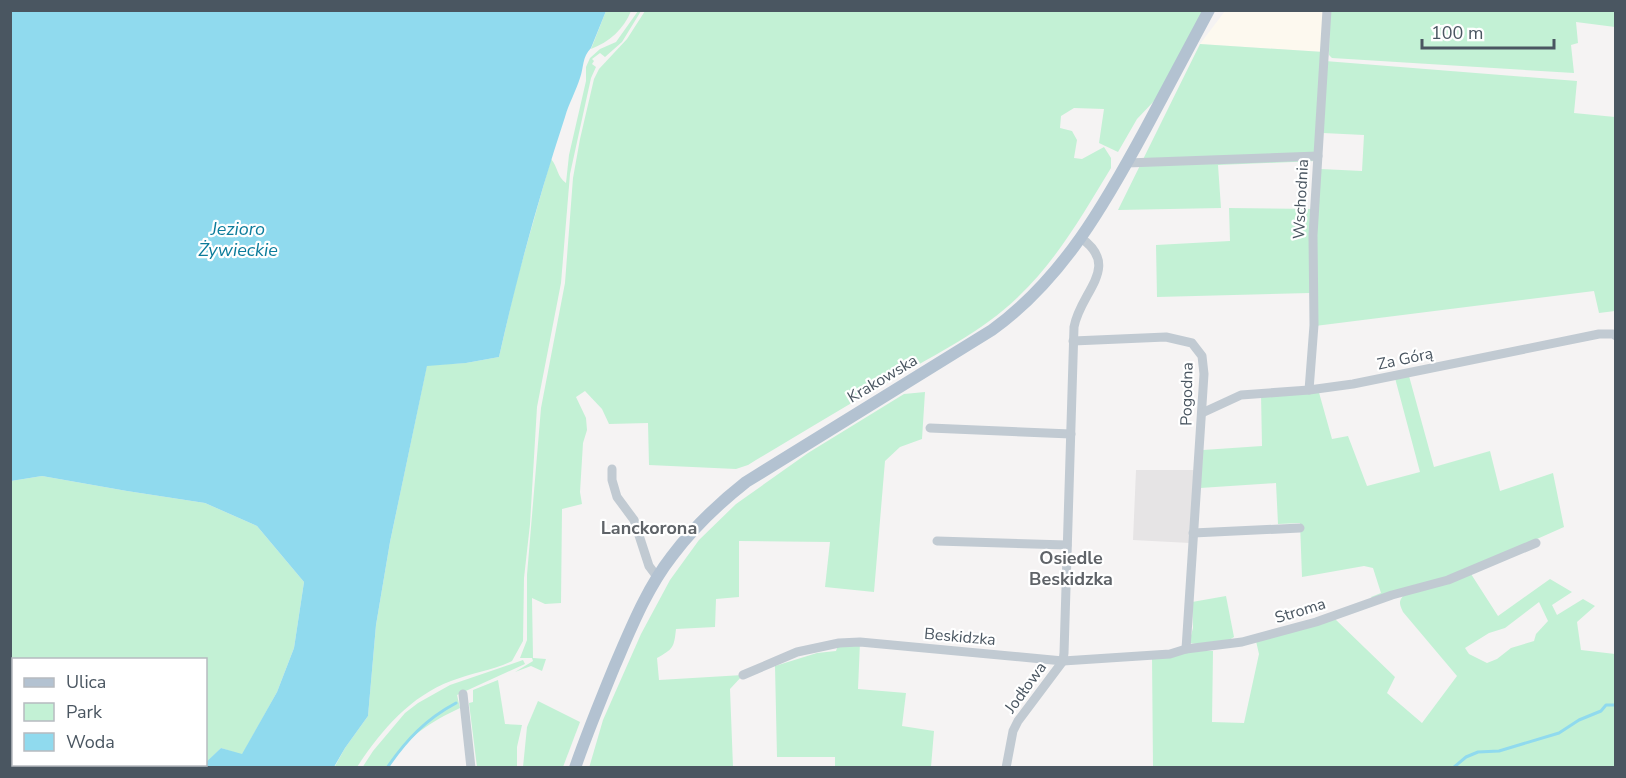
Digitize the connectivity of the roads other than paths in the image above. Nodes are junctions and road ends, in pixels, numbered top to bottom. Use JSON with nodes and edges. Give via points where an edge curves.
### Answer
{"nodes":[{"id":1,"x":1209,"y":10,"type":"edge"},
{"id":2,"x":1326,"y":10,"type":"edge"},
{"id":3,"x":1318,"y":156,"type":"junction"},
{"id":4,"x":1128,"y":163,"type":"junction"},
{"id":5,"x":1081,"y":238,"type":"junction"},
{"id":6,"x":1616,"y":336,"type":"edge"},
{"id":7,"x":1073,"y":341,"type":"junction"},
{"id":8,"x":1309,"y":390,"type":"junction"},
{"id":9,"x":1202,"y":413,"type":"junction"},
{"id":10,"x":930,"y":428,"type":"dead end"},
{"id":11,"x":1071,"y":434,"type":"junction"},
{"id":12,"x":612,"y":468,"type":"dead end"},
{"id":13,"x":1299,"y":528,"type":"dead end"},
{"id":14,"x":1193,"y":533,"type":"junction"},
{"id":15,"x":937,"y":541,"type":"dead end"},
{"id":16,"x":1536,"y":543,"type":"dead end"},
{"id":17,"x":1067,"y":545,"type":"junction"},
{"id":18,"x":658,"y":578,"type":"junction"},
{"id":19,"x":1186,"y":649,"type":"junction"},
{"id":20,"x":1063,"y":661,"type":"junction"},
{"id":21,"x":743,"y":675,"type":"dead end"},
{"id":22,"x":463,"y":694,"type":"dead end"},
{"id":23,"x":471,"y":768,"type":"edge"},
{"id":24,"x":575,"y":768,"type":"edge"},
{"id":25,"x":1006,"y":768,"type":"edge"}],
"edges":[{"from":1,"to":4,"type":"main road","name":"Krakowska"},
{"from":2,"to":3,"type":"street","name":"Wschodnia"},
{"from":3,"to":4,"type":"street"},
{"from":3,"to":8,"type":"street","name":"Wschodnia"},
{"from":4,"to":5,"type":"main road","name":"Krakowska"},
{"from":5,"to":7,"type":"street","via":[[1095,249],[1099,264],[1097,276],[1075,318]]},
{"from":5,"to":18,"type":"main road","name":"Krakowska","via":[[1043,284],[1004,321],[733,492],[691,532]]},
{"from":6,"to":8,"type":"street","name":"Za Górą","via":[[1599,334]]},
{"from":7,"to":9,"type":"street","name":"Pogodna","via":[[1167,337],[1192,343],[1202,356]]},
{"from":7,"to":11,"type":"street"},
{"from":8,"to":9,"type":"street","name":"Za Górą","via":[[1241,395]]},
{"from":9,"to":14,"type":"street","name":"Pogodna"},
{"from":10,"to":11,"type":"street"},
{"from":11,"to":17,"type":"street"},
{"from":12,"to":18,"type":"street","via":[[617,497],[634,520],[649,566]]},
{"from":13,"to":14,"type":"street"},
{"from":14,"to":19,"type":"street","name":"Pogodna"},
{"from":15,"to":17,"type":"street"},
{"from":16,"to":19,"type":"street","name":"Stroma","via":[[1448,580],[1316,622],[1242,642]]},
{"from":17,"to":20,"type":"street"},
{"from":18,"to":24,"type":"main road","name":"Krakowska","via":[[625,642]]},
{"from":19,"to":20,"type":"street","name":"Stroma","via":[[1152,656]]},
{"from":20,"to":21,"type":"street","name":"Beskidzka","via":[[860,642],[797,652]]},
{"from":20,"to":25,"type":"street","name":"Jodłowa","via":[[1018,721]]},
{"from":22,"to":23,"type":"street"}]}
